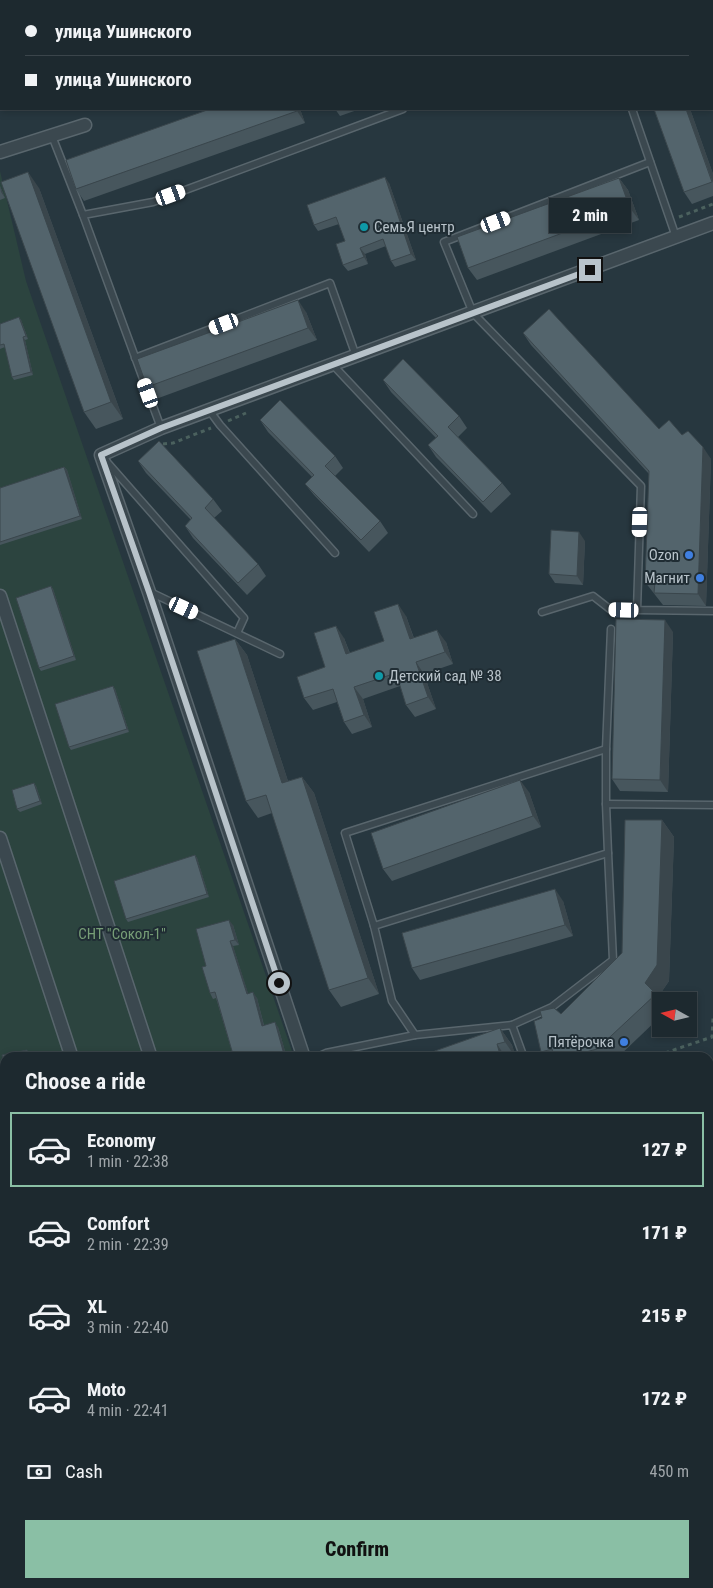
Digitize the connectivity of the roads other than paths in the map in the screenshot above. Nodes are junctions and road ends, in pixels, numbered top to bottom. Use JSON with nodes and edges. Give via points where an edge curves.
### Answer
{"nodes":[{"id":1,"x":399,"y":110,"type":"edge"},
{"id":2,"x":632,"y":110,"type":"edge"},
{"id":3,"x":85,"y":125,"type":"dead end"},
{"id":4,"x":52,"y":136,"type":"junction"},
{"id":5,"x":0,"y":152,"type":"edge"},
{"id":6,"x":650,"y":162,"type":"junction"},
{"id":7,"x":83,"y":215,"type":"junction"},
{"id":8,"x":713,"y":223,"type":"edge"},
{"id":9,"x":676,"y":238,"type":"junction"},
{"id":10,"x":473,"y":313,"type":"junction"},
{"id":11,"x":356,"y":356,"type":"junction"},
{"id":12,"x":135,"y":358,"type":"junction"},
{"id":13,"x":333,"y":365,"type":"junction"},
{"id":14,"x":209,"y":410,"type":"junction"},
{"id":15,"x":161,"y":428,"type":"junction"},
{"id":16,"x":101,"y":455,"type":"junction"},
{"id":17,"x":472,"y":514,"type":"dead end"},
{"id":18,"x":335,"y":553,"type":"dead end"},
{"id":19,"x":149,"y":592,"type":"junction"},
{"id":20,"x":0,"y":596,"type":"edge"},
{"id":21,"x":637,"y":610,"type":"junction"},
{"id":22,"x":713,"y":611,"type":"edge"},
{"id":23,"x":542,"y":612,"type":"dead end"},
{"id":24,"x":612,"y":629,"type":"dead end"},
{"id":25,"x":237,"y":633,"type":"junction"},
{"id":26,"x":280,"y":654,"type":"dead end"},
{"id":27,"x":606,"y":749,"type":"junction"},
{"id":28,"x":606,"y":804,"type":"junction"},
{"id":29,"x":713,"y":804,"type":"edge"},
{"id":30,"x":0,"y":838,"type":"edge"},
{"id":31,"x":608,"y":853,"type":"junction"},
{"id":32,"x":374,"y":926,"type":"junction"},
{"id":33,"x":512,"y":1025,"type":"junction"},
{"id":34,"x":415,"y":1035,"type":"junction"},
{"id":35,"x":70,"y":1052,"type":"edge"},
{"id":36,"x":150,"y":1052,"type":"edge"},
{"id":37,"x":302,"y":1052,"type":"edge"},
{"id":38,"x":331,"y":1052,"type":"edge"},
{"id":39,"x":522,"y":1052,"type":"edge"}],
"edges":[{"from":1,"to":7,"type":"lane","via":[[153,202]]},
{"from":2,"to":6,"type":"lane"},
{"from":3,"to":4,"type":"street"},
{"from":4,"to":5,"type":"street"},
{"from":4,"to":7,"type":"lane"},
{"from":6,"to":9,"type":"lane"},
{"from":6,"to":10,"type":"lane","via":[[444,242]]},
{"from":7,"to":12,"type":"lane"},
{"from":8,"to":9,"type":"street"},
{"from":9,"to":10,"type":"street"},
{"from":10,"to":11,"type":"street"},
{"from":10,"to":21,"type":"lane","via":[[640,486]]},
{"from":11,"to":12,"type":"lane","via":[[330,283]]},
{"from":11,"to":13,"type":"street"},
{"from":12,"to":15,"type":"lane"},
{"from":13,"to":14,"type":"street"},
{"from":13,"to":17,"type":"lane"},
{"from":14,"to":15,"type":"street"},
{"from":14,"to":18,"type":"lane"},
{"from":15,"to":16,"type":"street"},
{"from":16,"to":19,"type":"street"},
{"from":16,"to":25,"type":"lane","via":[[244,618]]},
{"from":19,"to":25,"type":"lane"},
{"from":19,"to":37,"type":"street"},
{"from":20,"to":36,"type":"street"},
{"from":21,"to":22,"type":"lane"},
{"from":21,"to":23,"type":"lane","via":[[612,610],[593,596]]},
{"from":24,"to":27,"type":"lane"},
{"from":25,"to":26,"type":"lane"},
{"from":27,"to":28,"type":"lane"},
{"from":27,"to":32,"type":"lane","via":[[345,833]]},
{"from":28,"to":29,"type":"lane"},
{"from":28,"to":31,"type":"lane"},
{"from":30,"to":35,"type":"street"},
{"from":31,"to":32,"type":"lane"},
{"from":31,"to":33,"type":"lane","via":[[613,960],[552,1006]]},
{"from":32,"to":34,"type":"lane","via":[[392,1001]]},
{"from":33,"to":34,"type":"lane"},
{"from":33,"to":39,"type":"lane"},
{"from":34,"to":38,"type":"lane"}]}
